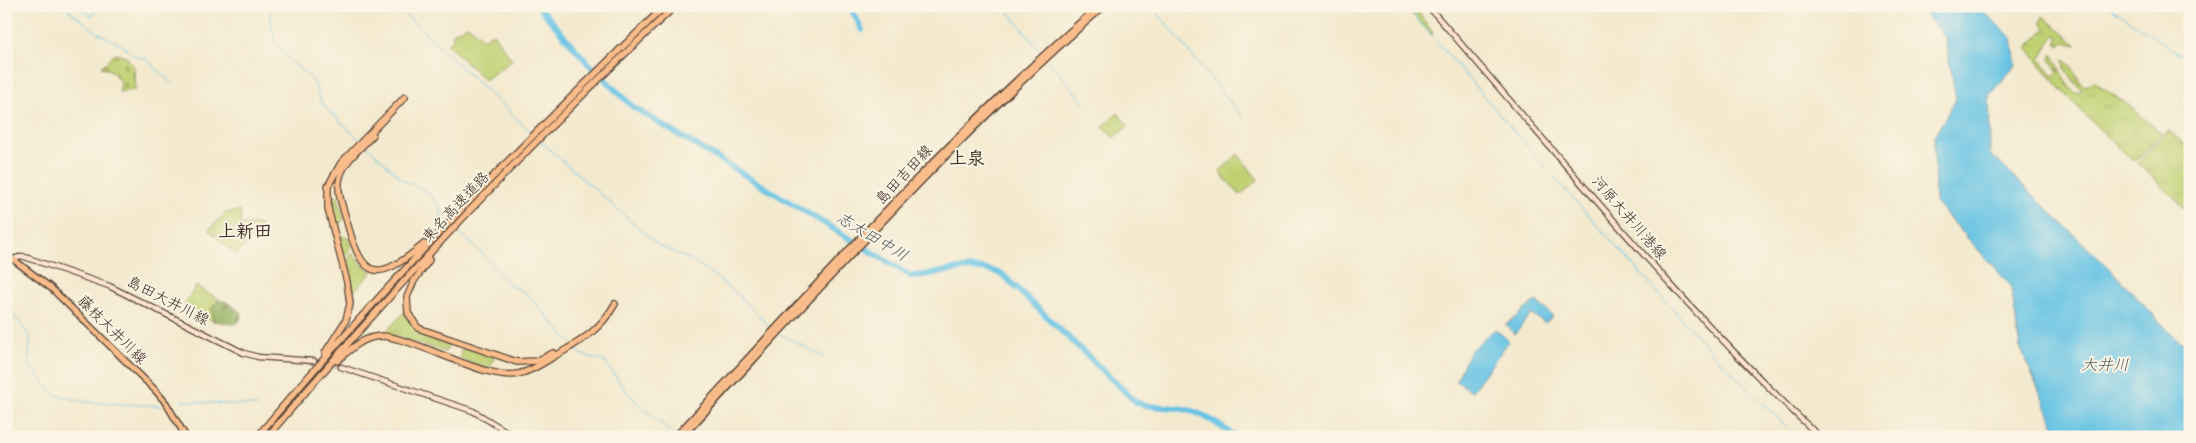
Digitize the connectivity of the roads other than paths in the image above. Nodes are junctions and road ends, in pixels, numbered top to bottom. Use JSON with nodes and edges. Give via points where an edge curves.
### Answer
{"nodes":[{"id":1,"x":665,"y":6,"type":"edge"},
{"id":2,"x":676,"y":6,"type":"edge"},
{"id":3,"x":1099,"y":6,"type":"edge"},
{"id":4,"x":1104,"y":6,"type":"edge"},
{"id":5,"x":1428,"y":6,"type":"edge"},
{"id":6,"x":605,"y":69,"type":"junction"},
{"id":7,"x":591,"y":83,"type":"junction"},
{"id":8,"x":442,"y":229,"type":"junction"},
{"id":9,"x":448,"y":234,"type":"junction"},
{"id":10,"x":863,"y":240,"type":"junction"},
{"id":11,"x":854,"y":249,"type":"junction"},
{"id":12,"x":6,"y":254,"type":"edge"},
{"id":13,"x":14,"y":259,"type":"junction"},
{"id":14,"x":314,"y":361,"type":"tunnel mouth"},
{"id":15,"x":341,"y":367,"type":"tunnel mouth"},
{"id":16,"x":308,"y":377,"type":"junction"},
{"id":17,"x":299,"y":399,"type":"junction"},
{"id":18,"x":186,"y":437,"type":"edge"},
{"id":19,"x":257,"y":437,"type":"edge"},
{"id":20,"x":267,"y":437,"type":"edge"},
{"id":21,"x":516,"y":437,"type":"edge"},
{"id":22,"x":675,"y":437,"type":"edge"},
{"id":23,"x":682,"y":437,"type":"edge"},
{"id":24,"x":1820,"y":437,"type":"edge"}],
"edges":[{"from":1,"to":6,"type":"highway","name":"東名高速道路"},
{"from":2,"to":6,"type":"highway","name":"東名高速道路"},
{"from":3,"to":10,"type":"main road","name":"島田吉田線","via":[[997,97]]},
{"from":4,"to":10,"type":"main road","name":"島田吉田線","via":[[955,145]]},
{"from":5,"to":24,"type":"main road","name":"河原大井川港線","via":[[1682,297],[1760,380]]},
{"from":6,"to":7,"type":"highway","name":"東名高速道路"},
{"from":7,"to":8,"type":"highway","name":"東名高速道路"},
{"from":7,"to":9,"type":"highway","name":"東名高速道路"},
{"from":8,"to":16,"type":"highway","name":"東名高速道路"},
{"from":8,"to":16,"type":"highway","via":[[403,262],[386,270],[376,270],[364,264],[356,254],[340,191],[340,176],[405,97],[341,163],[330,180],[327,204],[349,292],[349,310],[340,331]]},
{"from":9,"to":17,"type":"highway","name":"東名高速道路"},
{"from":9,"to":17,"type":"highway","via":[[414,281],[408,298],[410,318],[427,332],[512,362],[531,362],[584,335],[615,304],[605,320],[584,339],[522,373],[496,373],[395,338],[378,336],[356,345]]},
{"from":10,"to":11,"type":"main road","name":"島田吉田線"},
{"from":11,"to":22,"type":"main road","name":"島田吉田線"},
{"from":11,"to":23,"type":"main road","name":"島田吉田線"},
{"from":12,"to":13,"type":"main road","name":"藤枝大井川線"},
{"from":13,"to":14,"type":"main road","name":"島田大井川線","via":[[22,256],[109,286],[244,353]]},
{"from":13,"to":18,"type":"main road","name":"藤枝大井川線","via":[[51,288],[155,390]]},
{"from":15,"to":21,"type":"main road","via":[[473,411]]},
{"from":16,"to":19,"type":"highway","name":"東名高速道路"},
{"from":17,"to":20,"type":"highway","name":"東名高速道路"}]}
